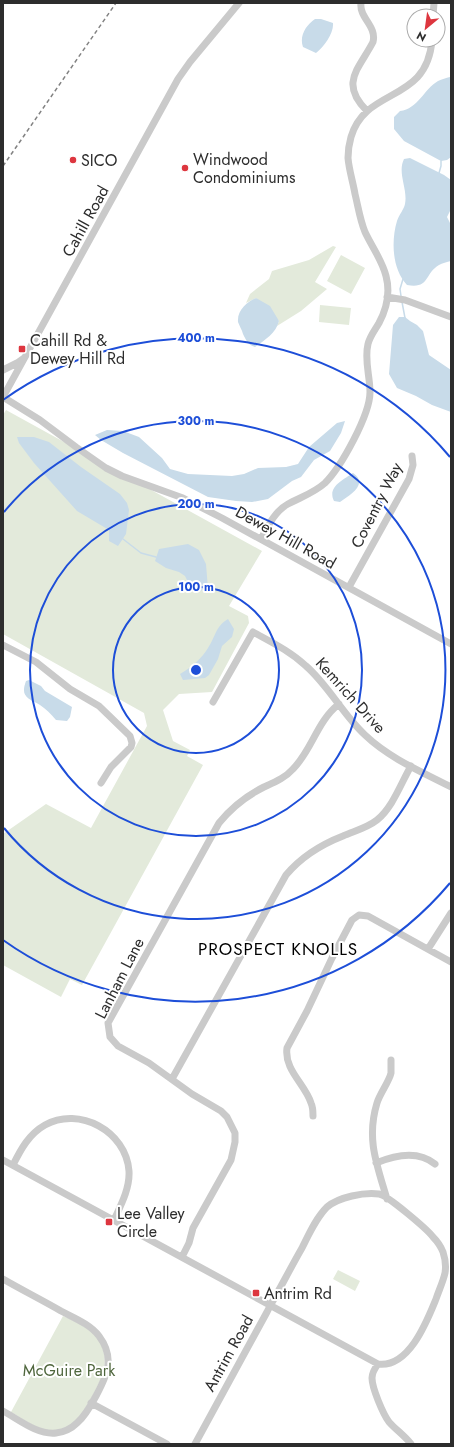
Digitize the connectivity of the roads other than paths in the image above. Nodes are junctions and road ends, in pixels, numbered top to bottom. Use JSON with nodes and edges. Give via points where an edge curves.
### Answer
{"nodes":[{"id":1,"x":239,"y":3,"type":"edge"},
{"id":2,"x":361,"y":3,"type":"edge"},
{"id":3,"x":431,"y":48,"type":"edge"},
{"id":4,"x":367,"y":111,"type":"junction"},
{"id":5,"x":387,"y":297,"type":"junction"},
{"id":6,"x":451,"y":317,"type":"edge"},
{"id":7,"x":27,"y":355,"type":"junction"},
{"id":8,"x":3,"y":370,"type":"edge"},
{"id":9,"x":3,"y":397,"type":"edge"},
{"id":10,"x":412,"y":456,"type":"dead end"},
{"id":11,"x":261,"y":539,"type":"junction"},
{"id":12,"x":349,"y":587,"type":"junction"},
{"id":13,"x":3,"y":644,"type":"edge"},
{"id":14,"x":451,"y":644,"type":"edge"},
{"id":15,"x":213,"y":702,"type":"dead end"},
{"id":16,"x":339,"y":704,"type":"junction"},
{"id":17,"x":411,"y":766,"type":"junction"},
{"id":18,"x":102,"y":783,"type":"dead end"},
{"id":19,"x":451,"y":787,"type":"edge"},
{"id":20,"x":451,"y":912,"type":"edge"},
{"id":21,"x":428,"y":949,"type":"junction"},
{"id":22,"x":451,"y":962,"type":"edge"},
{"id":23,"x":391,"y":1060,"type":"dead end"},
{"id":24,"x":172,"y":1079,"type":"junction"},
{"id":25,"x":313,"y":1116,"type":"dead end"},
{"id":26,"x":3,"y":1160,"type":"edge"},
{"id":27,"x":376,"y":1163,"type":"junction"},
{"id":28,"x":435,"y":1164,"type":"dead end"},
{"id":29,"x":12,"y":1165,"type":"junction"},
{"id":30,"x":387,"y":1199,"type":"junction"},
{"id":31,"x":114,"y":1220,"type":"junction"},
{"id":32,"x":182,"y":1257,"type":"junction"},
{"id":33,"x":448,"y":1266,"type":"edge"},
{"id":34,"x":3,"y":1279,"type":"edge"},
{"id":35,"x":270,"y":1306,"type":"junction"},
{"id":36,"x":378,"y":1364,"type":"junction"},
{"id":37,"x":91,"y":1403,"type":"junction"},
{"id":38,"x":3,"y":1411,"type":"edge"},
{"id":39,"x":167,"y":1444,"type":"edge"},
{"id":40,"x":195,"y":1444,"type":"edge"},
{"id":41,"x":411,"y":1444,"type":"edge"}],
"edges":[{"from":1,"to":7,"type":"street","name":"Cahill Road","via":[[178,79]]},
{"from":2,"to":4,"type":"street","via":[[362,14],[374,33],[374,42],[357,69],[353,79],[353,90]]},
{"from":3,"to":4,"type":"street","via":[[426,66],[411,84]]},
{"from":4,"to":5,"type":"street","via":[[351,136],[348,158],[364,230],[386,276]]},
{"from":5,"to":6,"type":"street","via":[[406,300]]},
{"from":5,"to":11,"type":"street","via":[[384,312],[368,343],[368,405],[347,451],[324,484],[314,492],[288,504],[273,517]]},
{"from":7,"to":8,"type":"street"},
{"from":7,"to":9,"type":"street","name":"Cahill Road"},
{"from":9,"to":11,"type":"street","name":"Dewey Hill Road","via":[[40,420],[106,468],[183,498]]},
{"from":10,"to":12,"type":"street","name":"Coventry Way","via":[[413,465],[409,479]]},
{"from":11,"to":12,"type":"street","name":"Dewey Hill Road"},
{"from":12,"to":14,"type":"street","name":"Dewey Hill Road"},
{"from":13,"to":18,"type":"street","via":[[36,662],[70,689],[99,706],[130,736],[131,747],[111,767]]},
{"from":15,"to":16,"type":"street","name":"Kemrich Drive","via":[[252,632],[294,656]]},
{"from":16,"to":17,"type":"street","name":"Kemrich Drive","via":[[376,745]]},
{"from":16,"to":24,"type":"street","name":"Lanham Lane","via":[[322,721],[292,770],[239,802],[219,823],[108,1023],[110,1036],[118,1046]]},
{"from":17,"to":19,"type":"street","name":"Kemrich Drive"},
{"from":17,"to":24,"type":"street","via":[[390,804],[377,820],[318,847],[295,864]]},
{"from":20,"to":21,"type":"street"},
{"from":21,"to":22,"type":"street"},
{"from":21,"to":25,"type":"street","via":[[368,916],[359,915],[352,920],[287,1048],[289,1065],[312,1103]]},
{"from":23,"to":27,"type":"street","via":[[391,1074],[374,1114],[372,1142]]},
{"from":24,"to":32,"type":"street","name":"Lanham Lane","via":[[221,1111],[235,1133],[231,1160],[193,1228]]},
{"from":26,"to":29,"type":"street"},
{"from":27,"to":28,"type":"street","via":[[386,1158],[407,1155],[424,1157]]},
{"from":27,"to":30,"type":"street"},
{"from":29,"to":31,"type":"street"},
{"from":29,"to":31,"type":"street","via":[[27,1140],[45,1125],[55,1121],[77,1119],[99,1126],[108,1132],[122,1149],[129,1170],[126,1192]]},
{"from":30,"to":33,"type":"street","via":[[434,1237]]},
{"from":30,"to":35,"type":"street","name":"Antrim Road","via":[[381,1194],[366,1194],[346,1197],[328,1206],[316,1220]]},
{"from":31,"to":32,"type":"street"},
{"from":32,"to":35,"type":"street"},
{"from":33,"to":36,"type":"street","via":[[420,1335],[393,1362]]},
{"from":34,"to":37,"type":"street","via":[[86,1325],[100,1337],[108,1364],[103,1382]]},
{"from":35,"to":36,"type":"street"},
{"from":35,"to":40,"type":"street","name":"Antrim Road"},
{"from":36,"to":41,"type":"street","via":[[372,1379],[381,1408],[390,1423]]},
{"from":37,"to":38,"type":"street","via":[[71,1428],[54,1433],[37,1430]]},
{"from":37,"to":39,"type":"street"}]}
